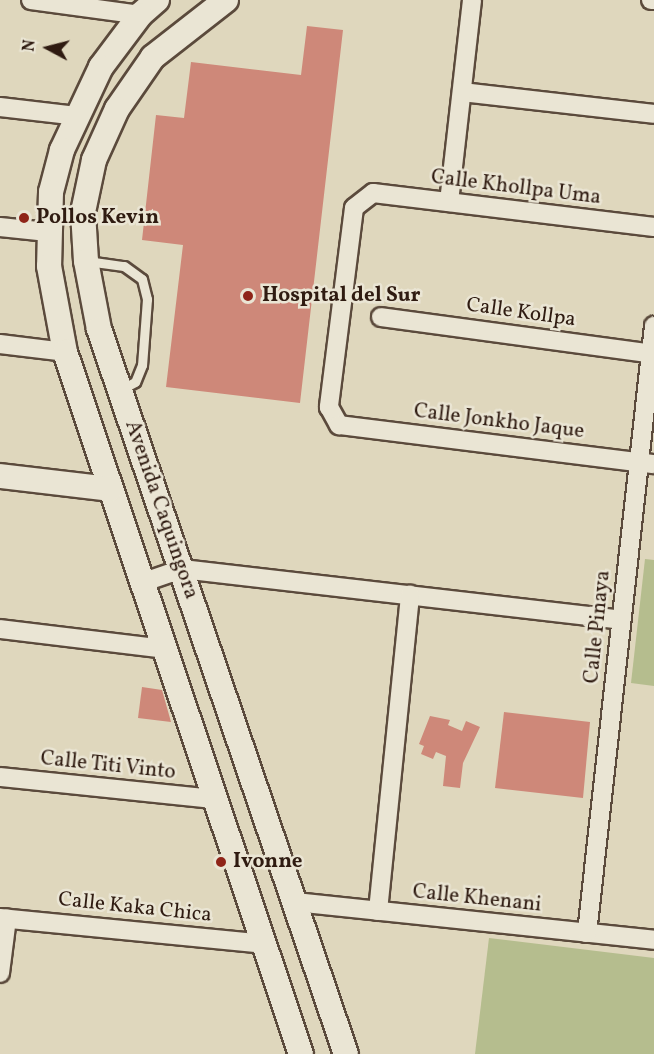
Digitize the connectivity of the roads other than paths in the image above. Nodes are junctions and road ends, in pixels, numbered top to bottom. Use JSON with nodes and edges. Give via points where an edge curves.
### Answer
{"nodes":[{"id":1,"x":31,"y":0,"type":"edge"},
{"id":2,"x":472,"y":0,"type":"edge"},
{"id":3,"x":218,"y":2,"type":"edge"},
{"id":4,"x":149,"y":7,"type":"edge"},
{"id":5,"x":462,"y":92,"type":"junction"},
{"id":6,"x":0,"y":107,"type":"edge"},
{"id":7,"x":654,"y":114,"type":"edge"},
{"id":8,"x":78,"y":116,"type":"junction"},
{"id":9,"x":449,"y":202,"type":"junction"},
{"id":10,"x":0,"y":227,"type":"edge"},
{"id":11,"x":654,"y":227,"type":"edge"},
{"id":12,"x":48,"y":232,"type":"junction"},
{"id":13,"x":86,"y":261,"type":"junction"},
{"id":14,"x":381,"y":317,"type":"dead end"},
{"id":15,"x":654,"y":326,"type":"edge"},
{"id":16,"x":0,"y":344,"type":"edge"},
{"id":17,"x":65,"y":352,"type":"junction"},
{"id":18,"x":652,"y":354,"type":"edge"},
{"id":19,"x":120,"y":390,"type":"junction"},
{"id":20,"x":339,"y":425,"type":"joint"},
{"id":21,"x":646,"y":463,"type":"edge"},
{"id":22,"x":0,"y":476,"type":"edge"},
{"id":23,"x":110,"y":489,"type":"junction"},
{"id":24,"x":182,"y":569,"type":"junction"},
{"id":25,"x":144,"y":582,"type":"junction"},
{"id":26,"x":410,"y":595,"type":"junction"},
{"id":27,"x":621,"y":620,"type":"junction"},
{"id":28,"x":0,"y":629,"type":"edge"},
{"id":29,"x":166,"y":649,"type":"junction"},
{"id":30,"x":0,"y":777,"type":"edge"},
{"id":31,"x":212,"y":799,"type":"junction"},
{"id":32,"x":295,"y":902,"type":"junction"},
{"id":33,"x":378,"y":911,"type":"junction"},
{"id":34,"x":3,"y":918,"type":"edge"},
{"id":35,"x":587,"y":933,"type":"junction"},
{"id":36,"x":654,"y":940,"type":"edge"},
{"id":37,"x":266,"y":944,"type":"junction"},
{"id":38,"x":0,"y":973,"type":"edge"},
{"id":39,"x":301,"y":1054,"type":"edge"},
{"id":40,"x":345,"y":1054,"type":"edge"}],
"edges":[{"from":1,"to":4,"type":"street"},
{"from":2,"to":5,"type":"street"},
{"from":3,"to":13,"type":"street","name":"Avenida Caquingora","via":[[153,57],[117,109],[94,160],[83,212]]},
{"from":4,"to":8,"type":"street","name":"Avenida Caquingora","via":[[101,67]]},
{"from":5,"to":7,"type":"street"},
{"from":5,"to":9,"type":"street"},
{"from":6,"to":8,"type":"street"},
{"from":8,"to":12,"type":"street","name":"Avenida Caquingora","via":[[62,150],[51,192]]},
{"from":9,"to":11,"type":"street","name":"Calle Khollpa Uma"},
{"from":9,"to":20,"type":"street","name":"Calle Khollpa Uma","via":[[373,193],[354,208],[329,407]]},
{"from":10,"to":12,"type":"street"},
{"from":12,"to":17,"type":"street","name":"Avenida Caquingora","via":[[49,266]]},
{"from":13,"to":19,"type":"street","name":"Avenida Caquingora","via":[[99,329]]},
{"from":13,"to":19,"type":"lane","via":[[124,266],[142,279],[147,299],[142,365],[135,382]]},
{"from":14,"to":18,"type":"street","name":"Calle Kollpa"},
{"from":15,"to":18,"type":"street","name":"Calle Pinaya"},
{"from":16,"to":17,"type":"street"},
{"from":17,"to":23,"type":"street","name":"Avenida Caquingora"},
{"from":18,"to":21,"type":"street","name":"Calle Pinaya"},
{"from":19,"to":24,"type":"street","name":"Avenida Caquingora"},
{"from":20,"to":21,"type":"street","name":"Calle Jonkho Jaque"},
{"from":21,"to":27,"type":"street","name":"Calle Pinaya"},
{"from":22,"to":23,"type":"street"},
{"from":23,"to":25,"type":"street","name":"Avenida Caquingora"},
{"from":24,"to":25,"type":"street"},
{"from":24,"to":26,"type":"street"},
{"from":24,"to":32,"type":"street","name":"Avenida Caquingora"},
{"from":25,"to":29,"type":"street","name":"Avenida Caquingora"},
{"from":26,"to":27,"type":"street"},
{"from":26,"to":33,"type":"street"},
{"from":27,"to":35,"type":"street","name":"Calle Pinaya"},
{"from":28,"to":29,"type":"street"},
{"from":29,"to":31,"type":"street","name":"Avenida Caquingora"},
{"from":30,"to":31,"type":"street","name":"Calle Titi Vinto"},
{"from":31,"to":37,"type":"street","name":"Avenida Caquingora"},
{"from":32,"to":33,"type":"street","name":"Calle Khenani"},
{"from":32,"to":40,"type":"street","name":"Avenida Caquingora"},
{"from":33,"to":35,"type":"street","name":"Calle Khenani"},
{"from":34,"to":37,"type":"street","name":"Calle Kaka Chica"},
{"from":34,"to":38,"type":"street"},
{"from":35,"to":36,"type":"street","name":"Calle Khenani"},
{"from":37,"to":39,"type":"street","name":"Avenida Caquingora"}]}
